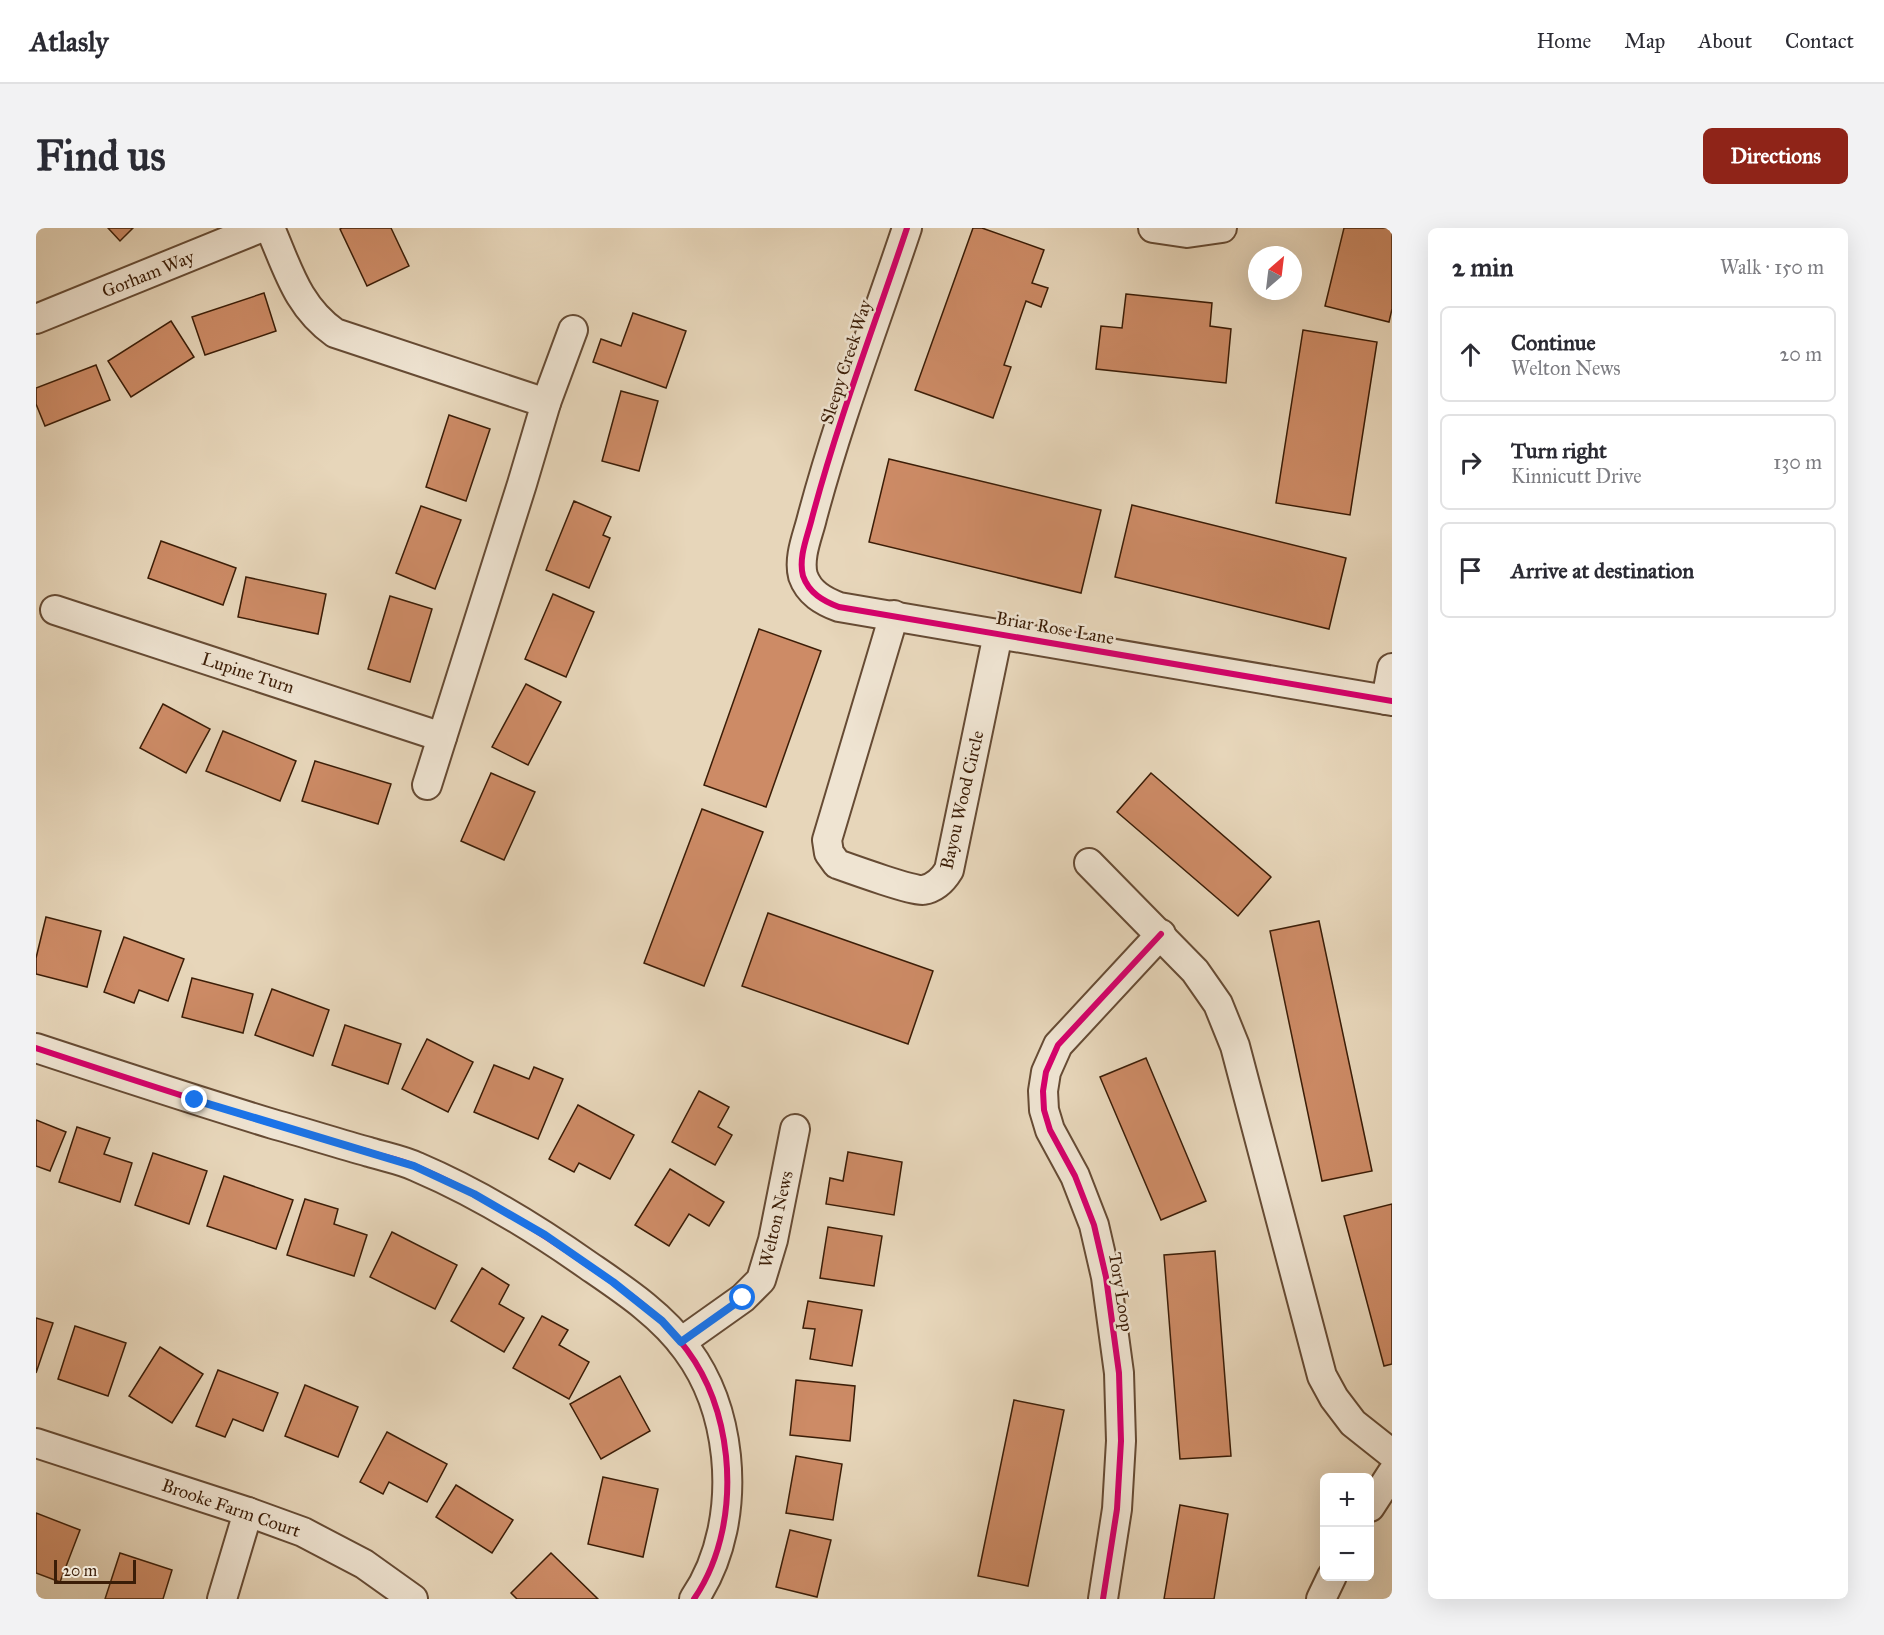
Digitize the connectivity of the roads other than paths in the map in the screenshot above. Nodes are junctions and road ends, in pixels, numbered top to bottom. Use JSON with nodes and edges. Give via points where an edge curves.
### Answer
{"nodes":[{"id":1,"x":260,"y":228,"type":"edge"},
{"id":2,"x":270,"y":228,"type":"edge"},
{"id":3,"x":907,"y":228,"type":"edge"},
{"id":4,"x":1153,"y":228,"type":"edge"},
{"id":5,"x":1222,"y":228,"type":"edge"},
{"id":6,"x":36,"y":319,"type":"edge"},
{"id":7,"x":573,"y":330,"type":"dead end"},
{"id":8,"x":546,"y":403,"type":"junction"},
{"id":9,"x":816,"y":506,"type":"joint"},
{"id":10,"x":55,"y":610,"type":"dead end"},
{"id":11,"x":894,"y":615,"type":"junction"},
{"id":12,"x":998,"y":634,"type":"junction"},
{"id":13,"x":1392,"y":668,"type":"edge"},
{"id":14,"x":1389,"y":700,"type":"edge"},
{"id":15,"x":442,"y":737,"type":"junction"},
{"id":16,"x":427,"y":785,"type":"dead end"},
{"id":17,"x":1089,"y":863,"type":"dead end"},
{"id":18,"x":1161,"y":934,"type":"junction"},
{"id":19,"x":36,"y":1048,"type":"edge"},
{"id":20,"x":795,"y":1129,"type":"dead end"},
{"id":21,"x":681,"y":1342,"type":"junction"},
{"id":22,"x":36,"y":1443,"type":"edge"},
{"id":23,"x":1392,"y":1454,"type":"edge"},
{"id":24,"x":1392,"y":1473,"type":"edge"},
{"id":25,"x":1374,"y":1501,"type":"edge"},
{"id":26,"x":248,"y":1512,"type":"junction"},
{"id":27,"x":1330,"y":1581,"type":"edge"},
{"id":28,"x":222,"y":1599,"type":"edge"},
{"id":29,"x":413,"y":1599,"type":"edge"},
{"id":30,"x":694,"y":1599,"type":"edge"},
{"id":31,"x":1103,"y":1599,"type":"edge"},
{"id":32,"x":1321,"y":1599,"type":"edge"}],
"edges":[{"from":1,"to":6,"type":"street","name":"Gorham Way"},
{"from":2,"to":8,"type":"street","via":[[301,299],[335,333]]},
{"from":3,"to":9,"type":"street","name":"Sleepy Creek Way"},
{"from":4,"to":5,"type":"street","via":[[1187,233]]},
{"from":7,"to":8,"type":"street"},
{"from":8,"to":15,"type":"street"},
{"from":9,"to":11,"type":"street","name":"Briar Rose Lane","via":[[802,559],[803,576],[811,590],[824,601],[839,606]]},
{"from":10,"to":15,"type":"street","name":"Lupine Turn"},
{"from":11,"to":12,"type":"street","name":"Briar Rose Lane"},
{"from":11,"to":12,"type":"street","name":"Bayou Wood Circle","via":[[827,840],[829,854],[837,864],[921,891],[935,885],[949,870]]},
{"from":12,"to":14,"type":"street","name":"Briar Rose Lane"},
{"from":13,"to":14,"type":"street","name":"Briar Rose Lane"},
{"from":15,"to":16,"type":"street"},
{"from":17,"to":18,"type":"street"},
{"from":18,"to":23,"type":"street","via":[[1195,970],[1218,1004],[1235,1046],[1322,1376],[1353,1423]]},
{"from":18,"to":31,"type":"street","name":"Tory Loop","via":[[1058,1045],[1046,1072],[1043,1091],[1050,1130],[1094,1226],[1106,1277],[1119,1373],[1117,1509]]},
{"from":19,"to":21,"type":"street","via":[[414,1166],[474,1194],[545,1235],[618,1286],[662,1321]]},
{"from":20,"to":21,"type":"street","name":"Welton News","via":[[761,1280],[743,1298]]},
{"from":21,"to":30,"type":"street","via":[[698,1366],[716,1406],[729,1479],[726,1518],[716,1555]]},
{"from":22,"to":26,"type":"street","name":"Brooke Farm Court"},
{"from":24,"to":25,"type":"street"},
{"from":26,"to":28,"type":"street"},
{"from":26,"to":29,"type":"street","name":"Brooke Farm Court","via":[[303,1532],[354,1559]]},
{"from":27,"to":32,"type":"street"}]}
